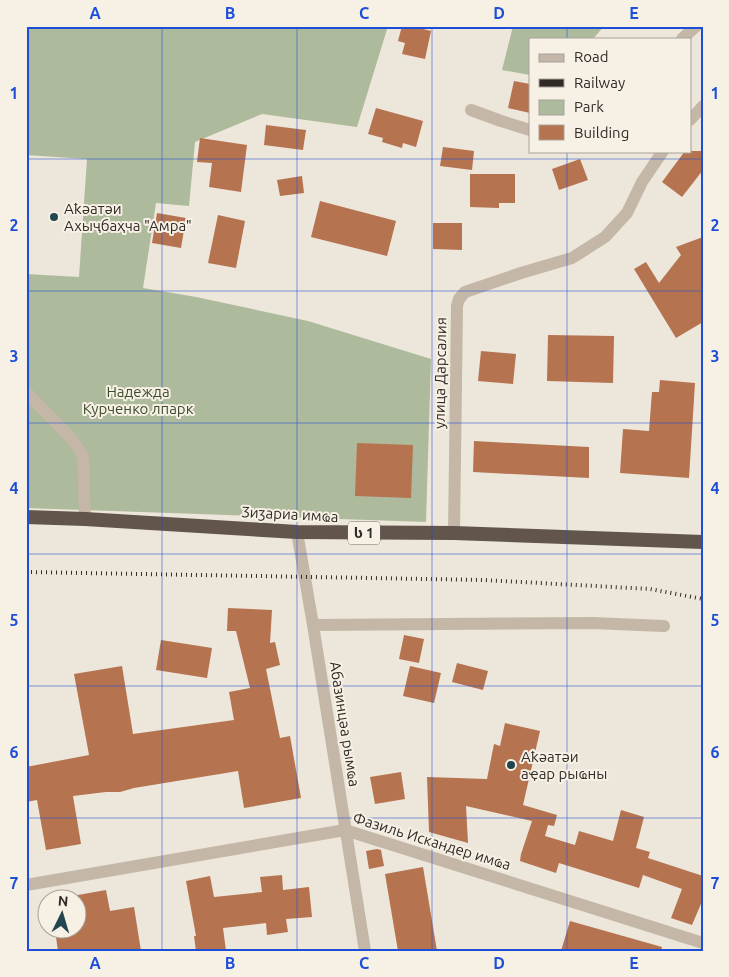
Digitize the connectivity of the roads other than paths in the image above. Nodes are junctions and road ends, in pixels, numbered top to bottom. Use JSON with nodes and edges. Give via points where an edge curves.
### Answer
{"nodes":[{"id":1,"x":696,"y":26,"type":"edge"},
{"id":2,"x":683,"y":38,"type":"edge"},
{"id":3,"x":703,"y":106,"type":"edge"},
{"id":4,"x":471,"y":110,"type":"dead end"},
{"id":5,"x":692,"y":118,"type":"edge"},
{"id":6,"x":529,"y":130,"type":"edge"},
{"id":7,"x":662,"y":152,"type":"edge"},
{"id":8,"x":26,"y":392,"type":"edge"},
{"id":9,"x":26,"y":517,"type":"edge"},
{"id":10,"x":84,"y":519,"type":"junction"},
{"id":11,"x":296,"y":532,"type":"junction"},
{"id":12,"x":454,"y":532,"type":"junction"},
{"id":13,"x":703,"y":542,"type":"edge"},
{"id":14,"x":313,"y":625,"type":"junction"},
{"id":15,"x":664,"y":626,"type":"dead end"},
{"id":16,"x":345,"y":830,"type":"junction"},
{"id":17,"x":26,"y":885,"type":"edge"},
{"id":18,"x":703,"y":943,"type":"edge"},
{"id":19,"x":365,"y":951,"type":"edge"}],
"edges":[{"from":1,"to":2,"type":"street"},
{"from":3,"to":5,"type":"street"},
{"from":4,"to":6,"type":"street"},
{"from":7,"to":12,"type":"street","name":"улица Дарсалия","via":[[626,213],[605,237],[572,258],[465,292],[459,299]]},
{"from":8,"to":10,"type":"street","via":[[83,455]]},
{"from":9,"to":10,"type":"highway","name":"Ӡиӡариа имҩа","number":"ს 1"},
{"from":10,"to":11,"type":"highway","name":"Ӡиӡариа имҩа","number":"ს 1"},
{"from":11,"to":12,"type":"highway","name":"Ӡиӡариа имҩа","number":"ს 1"},
{"from":11,"to":14,"type":"street","name":"Абазинцәа рымҩа"},
{"from":12,"to":13,"type":"highway","name":"Ӡиӡариа имҩа","number":"ს 1"},
{"from":14,"to":15,"type":"street"},
{"from":14,"to":16,"type":"street","name":"Абазинцәа рымҩа"},
{"from":16,"to":17,"type":"street","name":"Фазиль Искандер имҩа"},
{"from":16,"to":18,"type":"street","name":"Фазиль Искандер имҩа"},
{"from":16,"to":19,"type":"street","name":"Абазинцәа рымҩа"}]}
